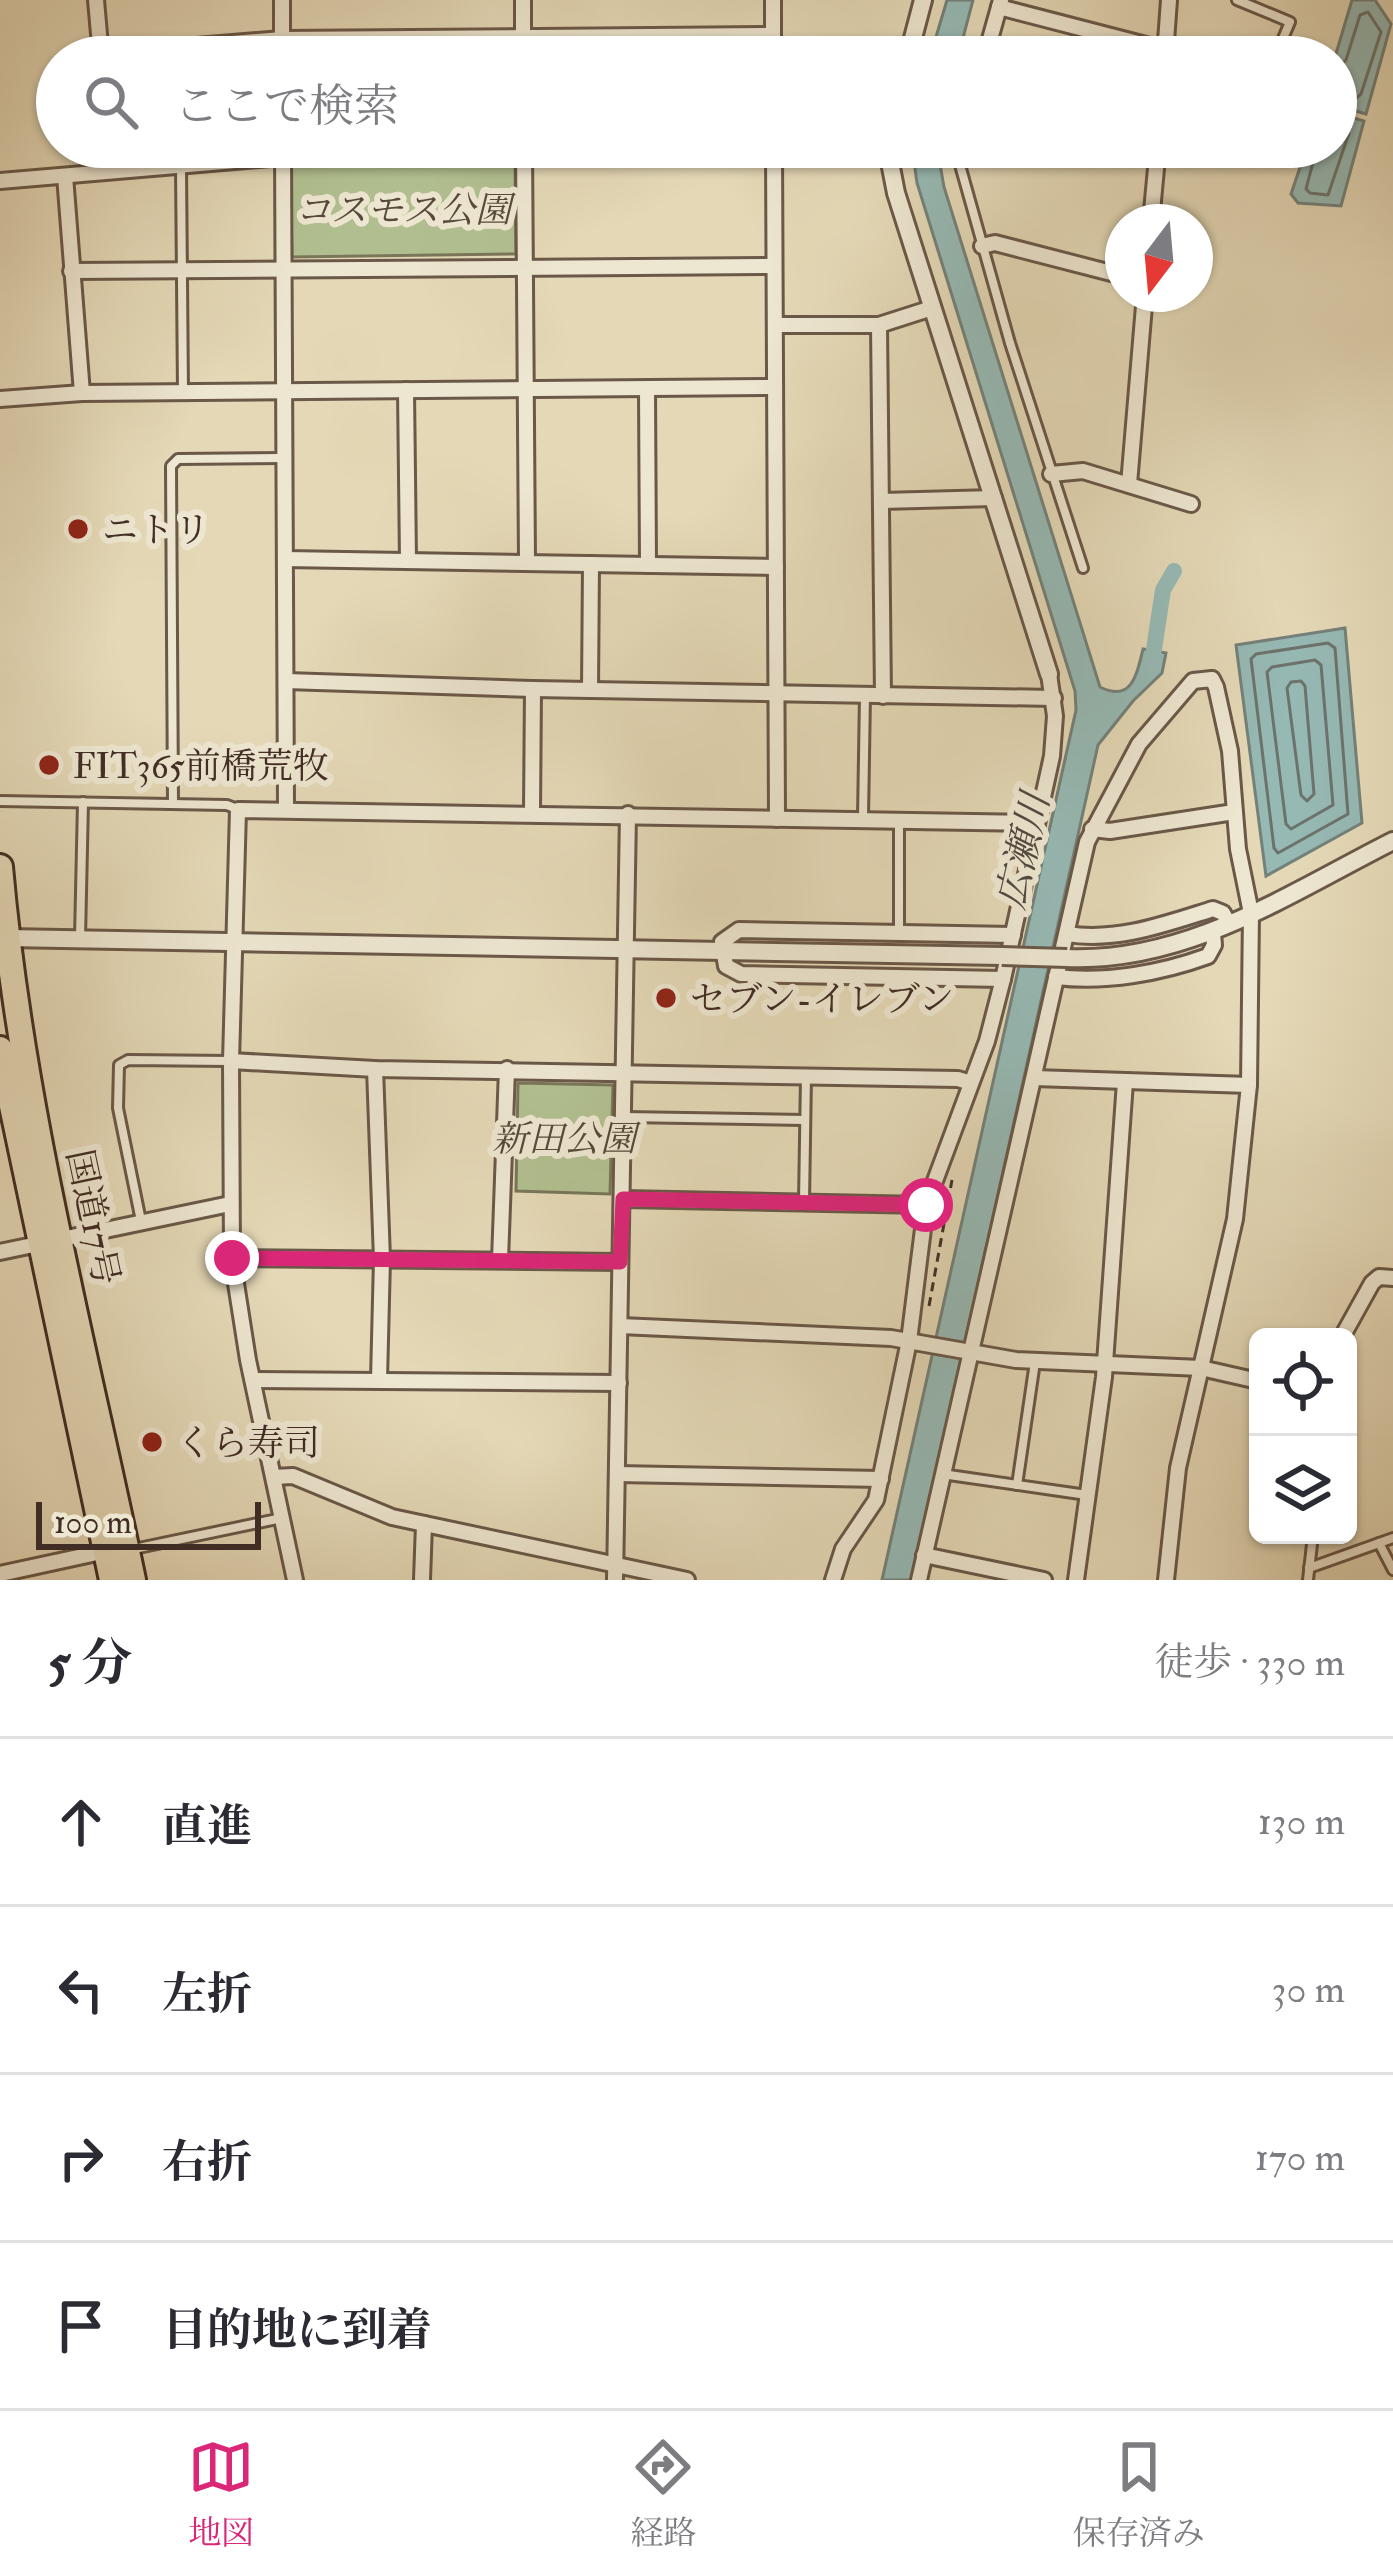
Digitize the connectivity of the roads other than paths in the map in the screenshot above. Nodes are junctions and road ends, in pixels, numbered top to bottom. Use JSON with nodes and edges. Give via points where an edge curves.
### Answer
{"nodes":[{"id":1,"x":96,"y":0,"type":"edge"},
{"id":2,"x":282,"y":0,"type":"edge"},
{"id":3,"x":523,"y":0,"type":"edge"},
{"id":4,"x":773,"y":0,"type":"edge"},
{"id":5,"x":923,"y":0,"type":"edge"},
{"id":6,"x":1169,"y":0,"type":"edge"},
{"id":7,"x":1237,"y":0,"type":"edge"},
{"id":8,"x":1000,"y":4,"type":"edge"},
{"id":9,"x":773,"y":34,"type":"joint"},
{"id":10,"x":99,"y":36,"type":"edge"},
{"id":11,"x":282,"y":36,"type":"edge"},
{"id":12,"x":523,"y":36,"type":"joint"},
{"id":13,"x":914,"y":36,"type":"edge"},
{"id":14,"x":992,"y":36,"type":"edge"},
{"id":15,"x":1108,"y":36,"type":"edge"},
{"id":16,"x":1166,"y":36,"type":"edge"},
{"id":17,"x":1284,"y":36,"type":"edge"},
{"id":18,"x":146,"y":168,"type":"edge"},
{"id":19,"x":181,"y":168,"type":"edge"},
{"id":20,"x":283,"y":168,"type":"edge"},
{"id":21,"x":524,"y":168,"type":"edge"},
{"id":22,"x":774,"y":168,"type":"edge"},
{"id":23,"x":890,"y":168,"type":"edge"},
{"id":24,"x":961,"y":168,"type":"edge"},
{"id":25,"x":1156,"y":168,"type":"edge"},
{"id":26,"x":110,"y":170,"type":"joint"},
{"id":27,"x":64,"y":176,"type":"junction"},
{"id":28,"x":0,"y":181,"type":"edge"},
{"id":29,"x":1152,"y":204,"type":"edge"},
{"id":30,"x":982,"y":246,"type":"junction"},
{"id":31,"x":774,"y":266,"type":"junction"},
{"id":32,"x":524,"y":268,"type":"junction"},
{"id":33,"x":182,"y":270,"type":"junction"},
{"id":34,"x":284,"y":270,"type":"junction"},
{"id":35,"x":71,"y":271,"type":"junction"},
{"id":36,"x":1105,"y":271,"type":"edge"},
{"id":37,"x":932,"y":308,"type":"junction"},
{"id":38,"x":1144,"y":312,"type":"edge"},
{"id":39,"x":776,"y":325,"type":"junction"},
{"id":40,"x":880,"y":325,"type":"junction"},
{"id":41,"x":776,"y":387,"type":"junction"},
{"id":42,"x":526,"y":389,"type":"junction"},
{"id":43,"x":647,"y":389,"type":"junction"},
{"id":44,"x":406,"y":390,"type":"junction"},
{"id":45,"x":283,"y":391,"type":"junction"},
{"id":46,"x":183,"y":392,"type":"junction"},
{"id":47,"x":82,"y":393,"type":"junction"},
{"id":48,"x":0,"y":399,"type":"edge"},
{"id":49,"x":284,"y":458,"type":"junction"},
{"id":50,"x":1052,"y":474,"type":"junction"},
{"id":51,"x":1130,"y":484,"type":"junction"},
{"id":52,"x":994,"y":498,"type":"junction"},
{"id":53,"x":882,"y":501,"type":"junction"},
{"id":54,"x":1192,"y":504,"type":"dead end"},
{"id":55,"x":285,"y":559,"type":"junction"},
{"id":56,"x":408,"y":561,"type":"junction"},
{"id":57,"x":527,"y":562,"type":"junction"},
{"id":58,"x":591,"y":564,"type":"junction"},
{"id":59,"x":648,"y":565,"type":"junction"},
{"id":60,"x":776,"y":567,"type":"junction"},
{"id":61,"x":1083,"y":568,"type":"dead end"},
{"id":62,"x":1049,"y":674,"type":"joint"},
{"id":63,"x":286,"y":681,"type":"junction"},
{"id":64,"x":532,"y":689,"type":"junction"},
{"id":65,"x":590,"y":690,"type":"junction"},
{"id":66,"x":779,"y":694,"type":"junction"},
{"id":67,"x":865,"y":695,"type":"junction"},
{"id":68,"x":883,"y":696,"type":"junction"},
{"id":69,"x":1054,"y":698,"type":"junction"},
{"id":70,"x":0,"y":801,"type":"edge"},
{"id":71,"x":83,"y":802,"type":"junction"},
{"id":72,"x":173,"y":804,"type":"junction"},
{"id":73,"x":286,"y":808,"type":"junction"},
{"id":74,"x":238,"y":810,"type":"junction"},
{"id":75,"x":532,"y":812,"type":"junction"},
{"id":76,"x":1234,"y":812,"type":"junction"},
{"id":77,"x":628,"y":814,"type":"junction"},
{"id":78,"x":777,"y":818,"type":"junction"},
{"id":79,"x":863,"y":818,"type":"junction"},
{"id":80,"x":899,"y":820,"type":"junction"},
{"id":81,"x":1037,"y":823,"type":"junction"},
{"id":82,"x":1092,"y":829,"type":"junction"},
{"id":83,"x":1393,"y":841,"type":"edge"},
{"id":84,"x":0,"y":867,"type":"edge"},
{"id":85,"x":1251,"y":913,"type":"junction"},
{"id":86,"x":1221,"y":928,"type":"junction"},
{"id":87,"x":898,"y":933,"type":"junction"},
{"id":88,"x":1066,"y":934,"type":"junction"},
{"id":89,"x":1013,"y":935,"type":"junction"},
{"id":90,"x":7,"y":938,"type":"junction"},
{"id":91,"x":80,"y":940,"type":"junction"},
{"id":92,"x":234,"y":943,"type":"junction"},
{"id":93,"x":627,"y":950,"type":"junction"},
{"id":94,"x":721,"y":951,"type":"junction"},
{"id":95,"x":1056,"y":977,"type":"junction"},
{"id":96,"x":1003,"y":979,"type":"junction"},
{"id":97,"x":0,"y":1048,"type":"edge"},
{"id":98,"x":231,"y":1061,"type":"junction"},
{"id":99,"x":375,"y":1069,"type":"junction"},
{"id":100,"x":507,"y":1069,"type":"junction"},
{"id":101,"x":625,"y":1074,"type":"junction"},
{"id":102,"x":806,"y":1076,"type":"junction"},
{"id":103,"x":1034,"y":1078,"type":"junction"},
{"id":104,"x":1125,"y":1082,"type":"junction"},
{"id":105,"x":970,"y":1083,"type":"junction"},
{"id":106,"x":1249,"y":1085,"type":"junction"},
{"id":107,"x":624,"y":1117,"type":"junction"},
{"id":108,"x":804,"y":1120,"type":"junction"},
{"id":109,"x":623,"y":1199,"type":"junction"},
{"id":110,"x":804,"y":1203,"type":"junction"},
{"id":111,"x":230,"y":1204,"type":"junction"},
{"id":112,"x":926,"y":1205,"type":"junction"},
{"id":113,"x":141,"y":1221,"type":"junction"},
{"id":114,"x":51,"y":1241,"type":"junction"},
{"id":115,"x":3,"y":1255,"type":"edge"},
{"id":116,"x":232,"y":1258,"type":"junction"},
{"id":117,"x":382,"y":1259,"type":"junction"},
{"id":118,"x":500,"y":1260,"type":"junction"},
{"id":119,"x":620,"y":1262,"type":"junction"},
{"id":120,"x":1393,"y":1278,"type":"edge"},
{"id":121,"x":620,"y":1326,"type":"junction"},
{"id":122,"x":1347,"y":1328,"type":"edge"},
{"id":123,"x":921,"y":1343,"type":"junction"},
{"id":124,"x":967,"y":1352,"type":"junction"},
{"id":125,"x":1035,"y":1361,"type":"junction"},
{"id":126,"x":1105,"y":1364,"type":"junction"},
{"id":127,"x":1201,"y":1368,"type":"junction"},
{"id":128,"x":1249,"y":1379,"type":"edge"},
{"id":129,"x":253,"y":1380,"type":"junction"},
{"id":130,"x":379,"y":1380,"type":"junction"},
{"id":131,"x":619,"y":1383,"type":"junction"},
{"id":132,"x":617,"y":1474,"type":"junction"},
{"id":133,"x":942,"y":1474,"type":"junction"},
{"id":134,"x":274,"y":1477,"type":"junction"},
{"id":135,"x":881,"y":1479,"type":"junction"},
{"id":136,"x":1017,"y":1485,"type":"junction"},
{"id":137,"x":1088,"y":1495,"type":"junction"},
{"id":138,"x":282,"y":1518,"type":"junction"},
{"id":139,"x":424,"y":1524,"type":"junction"},
{"id":140,"x":1393,"y":1538,"type":"edge"},
{"id":141,"x":1311,"y":1544,"type":"edge"},
{"id":142,"x":1379,"y":1544,"type":"junction"},
{"id":143,"x":116,"y":1551,"type":"junction"},
{"id":144,"x":924,"y":1555,"type":"junction"},
{"id":145,"x":1309,"y":1568,"type":"junction"},
{"id":146,"x":1393,"y":1570,"type":"edge"},
{"id":147,"x":615,"y":1572,"type":"edge"},
{"id":148,"x":0,"y":1574,"type":"edge"},
{"id":149,"x":112,"y":1580,"type":"edge"},
{"id":150,"x":133,"y":1580,"type":"edge"},
{"id":151,"x":295,"y":1580,"type":"edge"},
{"id":152,"x":422,"y":1580,"type":"edge"},
{"id":153,"x":687,"y":1580,"type":"edge"},
{"id":154,"x":833,"y":1580,"type":"edge"},
{"id":155,"x":919,"y":1580,"type":"edge"},
{"id":156,"x":1044,"y":1580,"type":"edge"},
{"id":157,"x":1076,"y":1580,"type":"edge"},
{"id":158,"x":1166,"y":1580,"type":"edge"},
{"id":159,"x":1308,"y":1580,"type":"edge"}],
"edges":[{"from":1,"to":10,"type":"street"},
{"from":2,"to":11,"type":"street"},
{"from":3,"to":12,"type":"street"},
{"from":4,"to":9,"type":"street"},
{"from":5,"to":13,"type":"street"},
{"from":6,"to":16,"type":"street"},
{"from":7,"to":17,"type":"lane","via":[[1290,22]]},
{"from":8,"to":14,"type":"street"},
{"from":8,"to":15,"type":"street"},
{"from":9,"to":12,"type":"street"},
{"from":18,"to":26,"type":"street"},
{"from":19,"to":33,"type":"lane"},
{"from":20,"to":34,"type":"street"},
{"from":21,"to":32,"type":"street"},
{"from":22,"to":31,"type":"street"},
{"from":23,"to":37,"type":"street"},
{"from":24,"to":30,"type":"lane"},
{"from":25,"to":29,"type":"street"},
{"from":26,"to":27,"type":"street"},
{"from":27,"to":28,"type":"street"},
{"from":27,"to":35,"type":"street"},
{"from":30,"to":36,"type":"street"},
{"from":30,"to":50,"type":"lane"},
{"from":31,"to":32,"type":"street"},
{"from":31,"to":39,"type":"street"},
{"from":32,"to":34,"type":"street"},
{"from":32,"to":42,"type":"street"},
{"from":33,"to":34,"type":"street"},
{"from":33,"to":35,"type":"street"},
{"from":33,"to":46,"type":"lane"},
{"from":34,"to":45,"type":"street"},
{"from":35,"to":47,"type":"street"},
{"from":37,"to":40,"type":"street"},
{"from":37,"to":52,"type":"street"},
{"from":38,"to":51,"type":"street"},
{"from":39,"to":40,"type":"street"},
{"from":39,"to":41,"type":"street"},
{"from":40,"to":53,"type":"street"},
{"from":41,"to":43,"type":"street"},
{"from":41,"to":60,"type":"street"},
{"from":42,"to":43,"type":"street"},
{"from":42,"to":44,"type":"street"},
{"from":42,"to":57,"type":"street"},
{"from":43,"to":59,"type":"street"},
{"from":44,"to":45,"type":"street"},
{"from":44,"to":56,"type":"street"},
{"from":45,"to":46,"type":"street"},
{"from":45,"to":49,"type":"street"},
{"from":46,"to":47,"type":"street"},
{"from":47,"to":48,"type":"street"},
{"from":49,"to":55,"type":"street"},
{"from":49,"to":72,"type":"lane","via":[[178,459],[171,466]]},
{"from":50,"to":51,"type":"street","via":[[1083,471]]},
{"from":50,"to":61,"type":"lane"},
{"from":51,"to":54,"type":"street"},
{"from":52,"to":53,"type":"street"},
{"from":52,"to":62,"type":"street"},
{"from":53,"to":68,"type":"street"},
{"from":55,"to":56,"type":"street"},
{"from":55,"to":63,"type":"street"},
{"from":56,"to":57,"type":"street"},
{"from":57,"to":58,"type":"street"},
{"from":58,"to":59,"type":"street"},
{"from":58,"to":65,"type":"street"},
{"from":59,"to":60,"type":"street"},
{"from":60,"to":66,"type":"street"},
{"from":62,"to":69,"type":"street"},
{"from":63,"to":64,"type":"street"},
{"from":63,"to":73,"type":"street"},
{"from":64,"to":65,"type":"street"},
{"from":64,"to":75,"type":"street"},
{"from":65,"to":66,"type":"street"},
{"from":66,"to":67,"type":"street"},
{"from":66,"to":78,"type":"street"},
{"from":67,"to":68,"type":"street"},
{"from":67,"to":79,"type":"lane"},
{"from":68,"to":69,"type":"street"},
{"from":69,"to":81,"type":"street"},
{"from":70,"to":71,"type":"lane"},
{"from":71,"to":72,"type":"lane"},
{"from":71,"to":91,"type":"lane"},
{"from":72,"to":74,"type":"lane"},
{"from":73,"to":74,"type":"street"},
{"from":73,"to":75,"type":"street"},
{"from":74,"to":92,"type":"street"},
{"from":75,"to":77,"type":"street"},
{"from":76,"to":82,"type":"street"},
{"from":76,"to":82,"type":"street","via":[[1215,682],[1201,678],[1139,744]]},
{"from":76,"to":85,"type":"street"},
{"from":77,"to":78,"type":"street"},
{"from":77,"to":93,"type":"street"},
{"from":78,"to":79,"type":"street"},
{"from":79,"to":80,"type":"street"},
{"from":80,"to":81,"type":"street"},
{"from":80,"to":87,"type":"lane"},
{"from":81,"to":89,"type":"street"},
{"from":82,"to":88,"type":"street"},
{"from":83,"to":85,"type":"street"},
{"from":84,"to":90,"type":"highway","name":"国道17号"},
{"from":85,"to":86,"type":"street"},
{"from":85,"to":106,"type":"street"},
{"from":86,"to":88,"type":"street","via":[[1218,910],[1123,934]]},
{"from":86,"to":94,"type":"street","bridge":true,"via":[[1128,954],[1067,958]]},
{"from":86,"to":95,"type":"street","via":[[1204,958],[1134,974]]},
{"from":87,"to":89,"type":"street"},
{"from":87,"to":94,"type":"street","via":[[734,931]]},
{"from":88,"to":95,"type":"street"},
{"from":89,"to":96,"type":"street"},
{"from":90,"to":91,"type":"street"},
{"from":90,"to":114,"type":"highway","name":"国道17号"},
{"from":91,"to":92,"type":"street"},
{"from":92,"to":93,"type":"street"},
{"from":92,"to":98,"type":"street"},
{"from":93,"to":94,"type":"street"},
{"from":93,"to":101,"type":"street"},
{"from":94,"to":96,"type":"street","via":[[733,972]]},
{"from":95,"to":103,"type":"street"},
{"from":96,"to":105,"type":"street"},
{"from":97,"to":114,"type":"highway","name":"国道17号"},
{"from":98,"to":99,"type":"street"},
{"from":98,"to":111,"type":"street"},
{"from":98,"to":113,"type":"lane","via":[[119,1065],[118,1108]]},
{"from":99,"to":100,"type":"street"},
{"from":99,"to":117,"type":"street"},
{"from":100,"to":101,"type":"street"},
{"from":100,"to":118,"type":"street"},
{"from":101,"to":102,"type":"street"},
{"from":101,"to":107,"type":"street"},
{"from":102,"to":105,"type":"street"},
{"from":102,"to":108,"type":"lane"},
{"from":103,"to":104,"type":"street"},
{"from":103,"to":124,"type":"street"},
{"from":104,"to":106,"type":"street"},
{"from":104,"to":126,"type":"street"},
{"from":105,"to":112,"type":"street"},
{"from":106,"to":127,"type":"street","via":[[1235,1219]]},
{"from":107,"to":108,"type":"lane"},
{"from":107,"to":109,"type":"street"},
{"from":108,"to":110,"type":"lane"},
{"from":109,"to":110,"type":"street"},
{"from":109,"to":119,"type":"street"},
{"from":110,"to":112,"type":"street"},
{"from":111,"to":113,"type":"street"},
{"from":111,"to":116,"type":"street"},
{"from":112,"to":123,"type":"street"},
{"from":113,"to":114,"type":"street"},
{"from":114,"to":115,"type":"street"},
{"from":114,"to":143,"type":"highway","name":"国道17号"},
{"from":116,"to":117,"type":"street"},
{"from":116,"to":129,"type":"street"},
{"from":117,"to":118,"type":"street"},
{"from":117,"to":130,"type":"street"},
{"from":118,"to":119,"type":"street"},
{"from":119,"to":121,"type":"street"},
{"from":120,"to":122,"type":"street","via":[[1372,1283]]},
{"from":121,"to":123,"type":"street"},
{"from":121,"to":131,"type":"street"},
{"from":123,"to":124,"type":"street"},
{"from":123,"to":135,"type":"street"},
{"from":124,"to":125,"type":"street"},
{"from":124,"to":133,"type":"street"},
{"from":125,"to":126,"type":"street"},
{"from":125,"to":136,"type":"lane"},
{"from":126,"to":127,"type":"street"},
{"from":126,"to":137,"type":"street"},
{"from":127,"to":128,"type":"street"},
{"from":127,"to":158,"type":"street","via":[[1178,1468]]},
{"from":129,"to":130,"type":"street"},
{"from":129,"to":134,"type":"street"},
{"from":130,"to":131,"type":"street"},
{"from":131,"to":132,"type":"street"},
{"from":132,"to":135,"type":"street"},
{"from":132,"to":147,"type":"street"},
{"from":133,"to":136,"type":"lane"},
{"from":133,"to":144,"type":"street"},
{"from":134,"to":138,"type":"street"},
{"from":134,"to":139,"type":"street","via":[[293,1476]]},
{"from":135,"to":154,"type":"street"},
{"from":136,"to":137,"type":"lane"},
{"from":137,"to":157,"type":"street"},
{"from":138,"to":143,"type":"lane"},
{"from":138,"to":151,"type":"street"},
{"from":139,"to":147,"type":"street"},
{"from":139,"to":152,"type":"street"},
{"from":140,"to":142,"type":"lane"},
{"from":141,"to":145,"type":"lane"},
{"from":142,"to":145,"type":"lane"},
{"from":142,"to":146,"type":"lane"},
{"from":143,"to":148,"type":"street"},
{"from":143,"to":149,"type":"highway","name":"国道17号"},
{"from":143,"to":150,"type":"highway","name":"国道17号"},
{"from":144,"to":155,"type":"street"},
{"from":144,"to":156,"type":"street"},
{"from":145,"to":159,"type":"lane"},
{"from":147,"to":153,"type":"street"}]}
